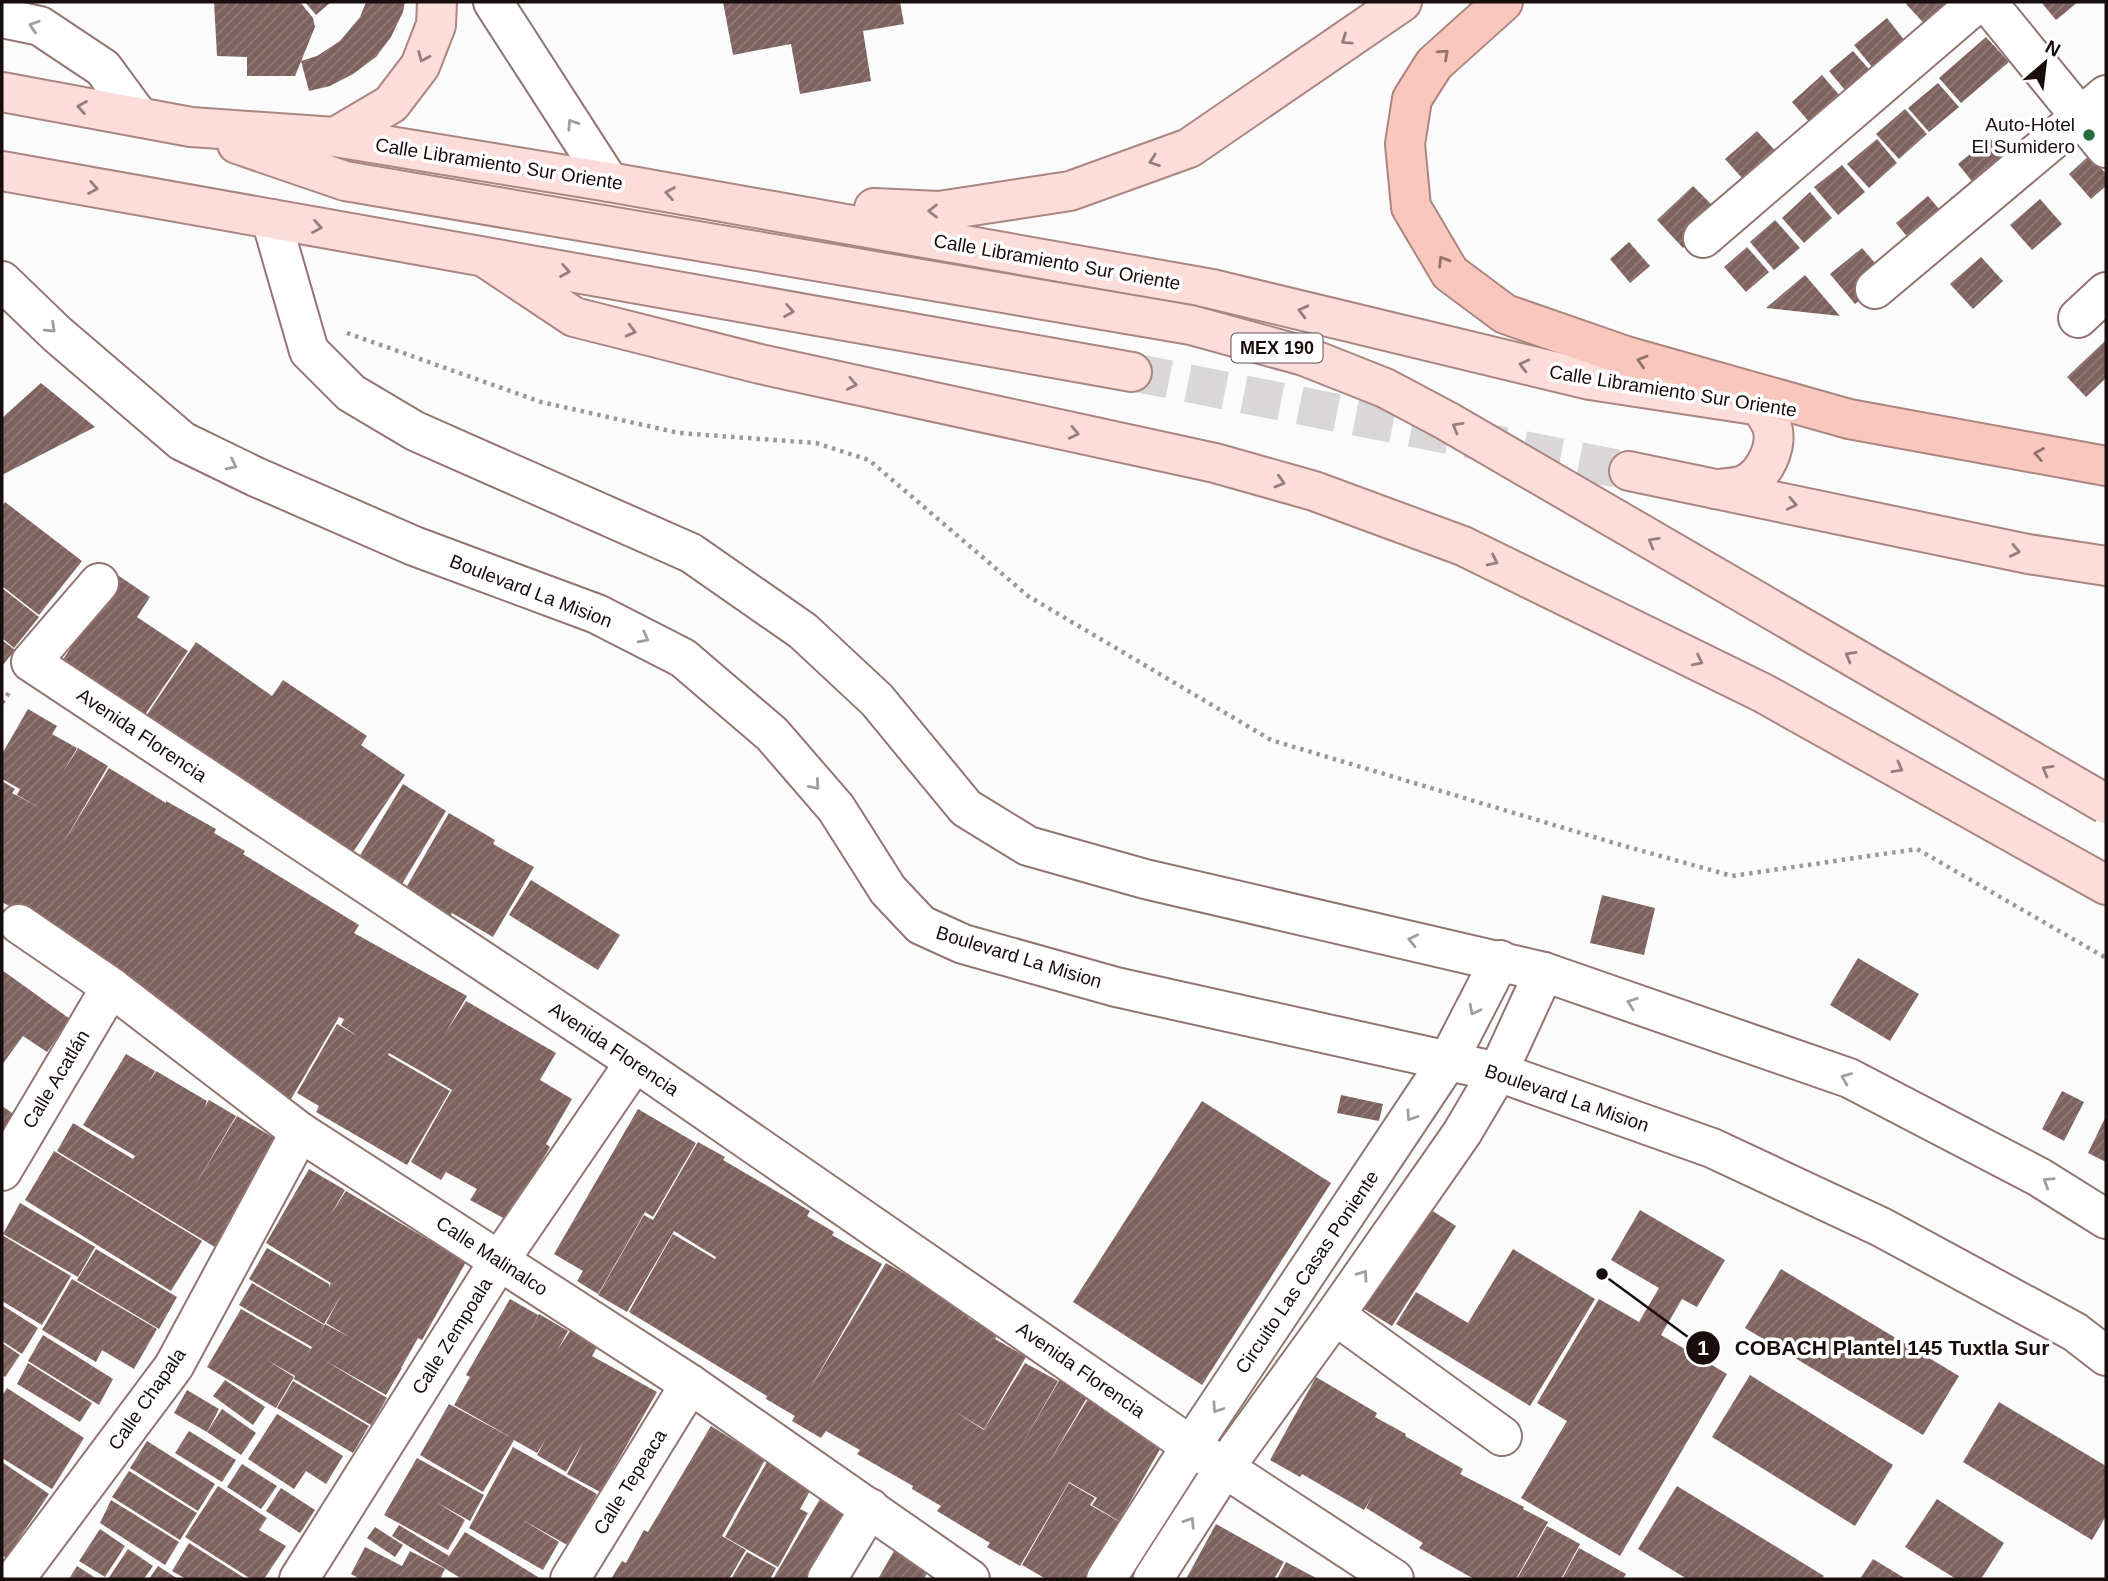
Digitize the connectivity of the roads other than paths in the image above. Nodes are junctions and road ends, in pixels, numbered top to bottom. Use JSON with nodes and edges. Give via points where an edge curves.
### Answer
{"nodes":[{"id":1,"x":437,"y":2,"type":"edge"},
{"id":2,"x":492,"y":2,"type":"edge"},
{"id":3,"x":1402,"y":2,"type":"edge"},
{"id":4,"x":1503,"y":2,"type":"edge"},
{"id":5,"x":1978,"y":2,"type":"edge"},
{"id":6,"x":1987,"y":2,"type":"edge"},
{"id":7,"x":2,"y":18,"type":"edge"},
{"id":8,"x":2,"y":92,"type":"edge"},
{"id":9,"x":2093,"y":106,"type":"edge"},
{"id":10,"x":139,"y":117,"type":"junction"},
{"id":11,"x":191,"y":127,"type":"junction"},
{"id":12,"x":335,"y":137,"type":"junction"},
{"id":13,"x":2106,"y":148,"type":"edge"},
{"id":14,"x":2,"y":171,"type":"edge"},
{"id":15,"x":608,"y":181,"type":"junction"},
{"id":16,"x":714,"y":200,"type":"junction"},
{"id":17,"x":271,"y":219,"type":"junction"},
{"id":18,"x":1703,"y":238,"type":"dead end"},
{"id":19,"x":484,"y":257,"type":"junction"},
{"id":20,"x":2,"y":281,"type":"edge"},
{"id":21,"x":1875,"y":289,"type":"dead end"},
{"id":22,"x":2106,"y":292,"type":"edge"},
{"id":23,"x":2078,"y":318,"type":"dead end"},
{"id":24,"x":1132,"y":372,"type":"tunnel mouth"},
{"id":25,"x":1759,"y":405,"type":"junction"},
{"id":26,"x":1849,"y":419,"type":"junction"},
{"id":27,"x":2106,"y":466,"type":"edge"},
{"id":28,"x":1629,"y":471,"type":"tunnel mouth"},
{"id":29,"x":1716,"y":489,"type":"junction"},
{"id":30,"x":2106,"y":566,"type":"edge"},
{"id":31,"x":99,"y":583,"type":"dead end"},
{"id":32,"x":2106,"y":804,"type":"edge"},
{"id":33,"x":2106,"y":885,"type":"edge"},
{"id":34,"x":19,"y":924,"type":"dead end"},
{"id":35,"x":1500,"y":960,"type":"junction"},
{"id":36,"x":1544,"y":972,"type":"junction"},
{"id":37,"x":111,"y":987,"type":"junction"},
{"id":38,"x":1449,"y":1059,"type":"junction"},
{"id":39,"x":635,"y":1062,"type":"junction"},
{"id":40,"x":1498,"y":1072,"type":"junction"},
{"id":41,"x":300,"y":1132,"type":"junction"},
{"id":42,"x":2,"y":1171,"type":"edge"},
{"id":43,"x":2106,"y":1219,"type":"edge"},
{"id":44,"x":499,"y":1261,"type":"junction"},
{"id":45,"x":1335,"y":1315,"type":"junction"},
{"id":46,"x":2106,"y":1356,"type":"edge"},
{"id":47,"x":690,"y":1384,"type":"junction"},
{"id":48,"x":1502,"y":1436,"type":"dead end"},
{"id":49,"x":1191,"y":1446,"type":"junction"},
{"id":50,"x":1224,"y":1468,"type":"junction"},
{"id":51,"x":870,"y":1508,"type":"junction"},
{"id":52,"x":15,"y":1579,"type":"edge"},
{"id":53,"x":299,"y":1579,"type":"edge"},
{"id":54,"x":570,"y":1579,"type":"edge"},
{"id":55,"x":827,"y":1579,"type":"edge"},
{"id":56,"x":970,"y":1579,"type":"edge"},
{"id":57,"x":1106,"y":1579,"type":"edge"},
{"id":58,"x":1153,"y":1579,"type":"edge"},
{"id":59,"x":1394,"y":1579,"type":"edge"}],
"edges":[{"from":1,"to":12,"type":"main road","one_way":true,"via":[[436,25],[420,66],[391,104]]},
{"from":15,"to":2,"type":"street","one_way":true},
{"from":3,"to":16,"type":"main road","one_way":true,"via":[[1189,148],[1070,191],[939,212]]},
{"from":26,"to":4,"type":"highway","one_way":true,"via":[[1626,356],[1505,314],[1450,273],[1411,207],[1405,145],[1412,99],[1434,64]]},
{"from":5,"to":18,"type":"street"},
{"from":6,"to":9,"type":"street"},
{"from":10,"to":7,"type":"street","one_way":true,"via":[[103,68],[40,26]]},
{"from":10,"to":8,"type":"main road","name":"Calle Libramiento Sur Oriente","one_way":true},
{"from":9,"to":13,"type":"street"},
{"from":9,"to":21,"type":"street"},
{"from":10,"to":11,"type":"main road","name":"Calle Libramiento Sur Oriente"},
{"from":11,"to":12,"type":"main road","name":"Calle Libramiento Sur Oriente"},
{"from":32,"to":11,"type":"main road","number":"MEX 190","one_way":true,"bridge":true,"via":[[1447,421],[1385,388],[1304,356],[1191,325],[345,181]]},
{"from":12,"to":15,"type":"main road","name":"Calle Libramiento Sur Oriente"},
{"from":14,"to":17,"type":"main road","one_way":true},
{"from":16,"to":15,"type":"main road","name":"Calle Libramiento Sur Oriente","one_way":true},
{"from":25,"to":16,"type":"main road","name":"Calle Libramiento Sur Oriente","one_way":true,"via":[[1590,380],[1212,289]]},
{"from":17,"to":19,"type":"main road","one_way":true},
{"from":35,"to":17,"type":"street","one_way":true,"via":[[1145,879],[1028,846],[966,808],[877,700],[803,631],[691,553],[415,432],[351,393],[309,351]]},
{"from":19,"to":24,"type":"main road","one_way":true},
{"from":19,"to":33,"type":"main road","one_way":true,"via":[[574,317],[760,364],[1215,463],[1314,491],[1463,546],[1763,693]]},
{"from":20,"to":38,"type":"street","name":"Boulevard La Mision","one_way":true,"via":[[182,441],[414,546],[597,614],[683,658],[772,734],[836,808],[888,891],[921,925],[963,943],[1116,987]]},
{"from":22,"to":23,"type":"street"},
{"from":25,"to":26,"type":"main road","name":"Calle Libramiento Sur Oriente"},
{"from":25,"to":29,"type":"main road","via":[[1774,435],[1769,457],[1744,485]]},
{"from":27,"to":26,"type":"highway","name":"Calle Libramiento Sur Oriente","one_way":true},
{"from":28,"to":29,"type":"main road"},
{"from":29,"to":30,"type":"main road","one_way":true},
{"from":31,"to":39,"type":"street","name":"Avenida Florencia","via":[[31,662]]},
{"from":34,"to":37,"type":"street","name":"Calle Malinalco"},
{"from":35,"to":36,"type":"street"},
{"from":35,"to":38,"type":"street","name":"Circuito Las Casas Poniente","one_way":true},
{"from":36,"to":40,"type":"street"},
{"from":43,"to":36,"type":"street","one_way":true,"via":[[2039,1177],[1849,1078]]},
{"from":37,"to":41,"type":"street","name":"Calle Malinalco"},
{"from":37,"to":42,"type":"street","name":"Calle Acatlán"},
{"from":38,"to":40,"type":"street","name":"Boulevard La Mision"},
{"from":38,"to":49,"type":"street","name":"Circuito Las Casas Poniente","one_way":true},
{"from":39,"to":44,"type":"street","name":"Calle Zempoala"},
{"from":39,"to":49,"type":"street","name":"Avenida Florencia"},
{"from":45,"to":40,"type":"street","one_way":true,"via":[[1462,1133]]},
{"from":40,"to":46,"type":"street","name":"Boulevard La Mision","via":[[1712,1148],[1881,1227],[2075,1332]]},
{"from":41,"to":44,"type":"street","name":"Calle Malinalco"},
{"from":41,"to":52,"type":"street","name":"Calle Chapala","via":[[174,1366]]},
{"from":44,"to":47,"type":"street","name":"Calle Malinalco"},
{"from":44,"to":53,"type":"street","name":"Calle Zempoala"},
{"from":45,"to":48,"type":"street"},
{"from":45,"to":50,"type":"street"},
{"from":47,"to":51,"type":"street","name":"Calle Malinalco"},
{"from":47,"to":54,"type":"street","name":"Calle Tepeaca"},
{"from":49,"to":50,"type":"street","name":"Avenida Florencia"},
{"from":49,"to":57,"type":"street","name":"Circuito Las Casas Poniente"},
{"from":58,"to":50,"type":"street","one_way":true},
{"from":50,"to":59,"type":"street","name":"Avenida Florencia"},
{"from":51,"to":55,"type":"street"},
{"from":51,"to":56,"type":"street","name":"Calle Malinalco"}]}
